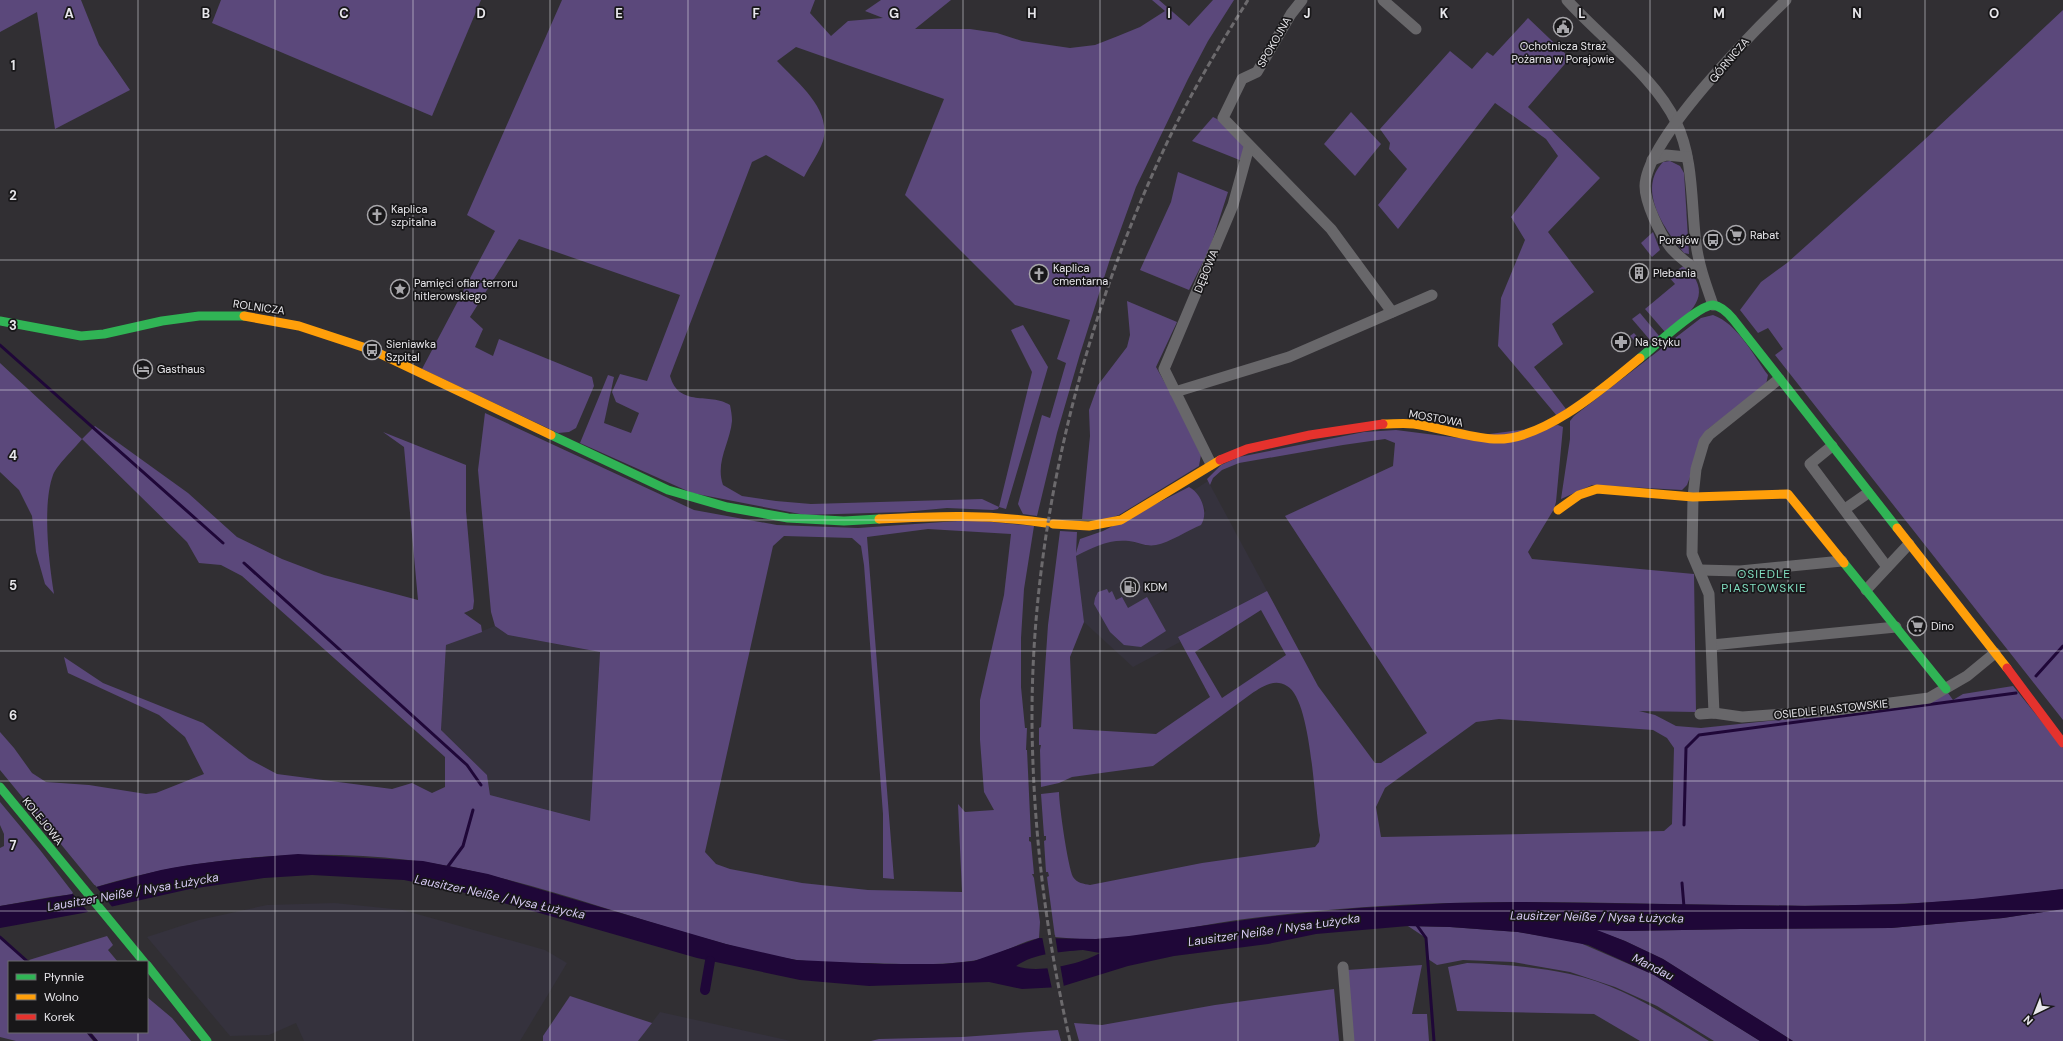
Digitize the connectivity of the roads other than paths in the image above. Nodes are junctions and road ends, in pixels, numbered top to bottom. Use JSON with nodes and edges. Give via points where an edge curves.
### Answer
{"nodes":[{"id":1,"x":1302,"y":0,"type":"edge"},
{"id":2,"x":1383,"y":0,"type":"edge"},
{"id":3,"x":1567,"y":0,"type":"edge"},
{"id":4,"x":1786,"y":0,"type":"edge"},
{"id":5,"x":1416,"y":29,"type":"dead end"},
{"id":6,"x":1676,"y":122,"type":"junction"},
{"id":7,"x":1249,"y":147,"type":"junction"},
{"id":8,"x":1687,"y":157,"type":"junction"},
{"id":9,"x":1652,"y":160,"type":"junction"},
{"id":10,"x":1702,"y":275,"type":"junction"},
{"id":11,"x":1432,"y":295,"type":"dead end"},
{"id":12,"x":1713,"y":305,"type":"junction"},
{"id":13,"x":1392,"y":312,"type":"junction"},
{"id":14,"x":0,"y":321,"type":"edge"},
{"id":15,"x":1779,"y":379,"type":"junction"},
{"id":16,"x":1175,"y":392,"type":"junction"},
{"id":17,"x":1832,"y":446,"type":"junction"},
{"id":18,"x":1212,"y":464,"type":"junction"},
{"id":19,"x":1868,"y":493,"type":"junction"},
{"id":20,"x":1693,"y":497,"type":"junction"},
{"id":21,"x":1558,"y":510,"type":"dead end"},
{"id":22,"x":1845,"y":510,"type":"junction"},
{"id":23,"x":1054,"y":524,"type":"joint"},
{"id":24,"x":1909,"y":544,"type":"junction"},
{"id":25,"x":1842,"y":561,"type":"junction"},
{"id":26,"x":1887,"y":567,"type":"junction"},
{"id":27,"x":1700,"y":570,"type":"junction"},
{"id":28,"x":1866,"y":590,"type":"junction"},
{"id":29,"x":1896,"y":628,"type":"junction"},
{"id":30,"x":1712,"y":645,"type":"junction"},
{"id":31,"x":1995,"y":653,"type":"junction"},
{"id":32,"x":1946,"y":689,"type":"junction"},
{"id":33,"x":1714,"y":713,"type":"junction"},
{"id":34,"x":1700,"y":714,"type":"dead end"},
{"id":35,"x":2063,"y":743,"type":"edge"},
{"id":36,"x":0,"y":787,"type":"edge"},
{"id":37,"x":143,"y":961,"type":"edge"},
{"id":38,"x":148,"y":966,"type":"edge"},
{"id":39,"x":1343,"y":968,"type":"dead end"},
{"id":40,"x":207,"y":1041,"type":"edge"},
{"id":41,"x":1349,"y":1041,"type":"edge"}],
"edges":[{"from":1,"to":7,"type":"street","name":"SPOKOJNA","via":[[1257,72],[1242,79],[1223,118]]},
{"from":2,"to":5,"type":"street"},
{"from":3,"to":6,"type":"street","via":[[1652,87]]},
{"from":4,"to":6,"type":"street","name":"GÓRNICZA","via":[[1746,38]]},
{"from":6,"to":8,"type":"street"},
{"from":6,"to":9,"type":"street","name":"GÓRNICZA"},
{"from":7,"to":13,"type":"street","via":[[1331,229]]},
{"from":7,"to":16,"type":"street","name":"DĘBOWA","via":[[1233,205],[1164,369]]},
{"from":8,"to":9,"type":"street","via":[[1666,155]]},
{"from":8,"to":10,"type":"street","via":[[1696,245]]},
{"from":9,"to":10,"type":"street","name":"GÓRNICZA","via":[[1645,187],[1650,208],[1670,247]]},
{"from":10,"to":12,"type":"street"},
{"from":11,"to":13,"type":"street"},
{"from":12,"to":15,"type":"street","via":[[1725,310]]},
{"from":12,"to":18,"type":"street","name":"MOSTOWA","via":[[1696,312],[1565,416],[1526,435],[1496,439],[1413,424],[1379,424],[1310,435],[1247,449]]},
{"from":13,"to":16,"type":"street","via":[[1289,357]]},
{"from":14,"to":23,"type":"street","name":"ROLNICZA","via":[[79,336],[102,335],[174,319],[231,314],[286,322],[372,350],[668,490],[727,507],[788,518],[830,520],[951,515],[1009,517]]},
{"from":15,"to":17,"type":"street"},
{"from":15,"to":20,"type":"street","via":[[1716,428],[1704,442],[1696,469]]},
{"from":16,"to":18,"type":"street","name":"DĘBOWA"},
{"from":17,"to":19,"type":"street"},
{"from":17,"to":22,"type":"street","via":[[1810,464]]},
{"from":18,"to":23,"type":"street","name":"MOSTOWA","via":[[1120,520],[1089,526]]},
{"from":19,"to":22,"type":"street"},
{"from":19,"to":24,"type":"street"},
{"from":20,"to":21,"type":"street","via":[[1597,489],[1578,495]]},
{"from":20,"to":25,"type":"street","via":[[1788,494]]},
{"from":20,"to":27,"type":"street","via":[[1692,554]]},
{"from":22,"to":26,"type":"street"},
{"from":24,"to":26,"type":"street"},
{"from":24,"to":31,"type":"street"},
{"from":25,"to":27,"type":"street","via":[[1740,571]]},
{"from":25,"to":28,"type":"street"},
{"from":26,"to":28,"type":"street"},
{"from":27,"to":30,"type":"street","via":[[1709,594]]},
{"from":28,"to":29,"type":"street"},
{"from":29,"to":30,"type":"street"},
{"from":29,"to":32,"type":"street"},
{"from":30,"to":33,"type":"street"},
{"from":31,"to":32,"type":"street","name":"OSIEDLE PIASTOWSKIE"},
{"from":31,"to":35,"type":"street"},
{"from":32,"to":33,"type":"street","name":"OSIEDLE PIASTOWSKIE","via":[[1929,698],[1828,711],[1742,717]]},
{"from":33,"to":34,"type":"street","name":"OSIEDLE PIASTOWSKIE"},
{"from":36,"to":37,"type":"street","name":"KOLEJOWA"},
{"from":38,"to":40,"type":"street"},
{"from":39,"to":41,"type":"street"}]}
